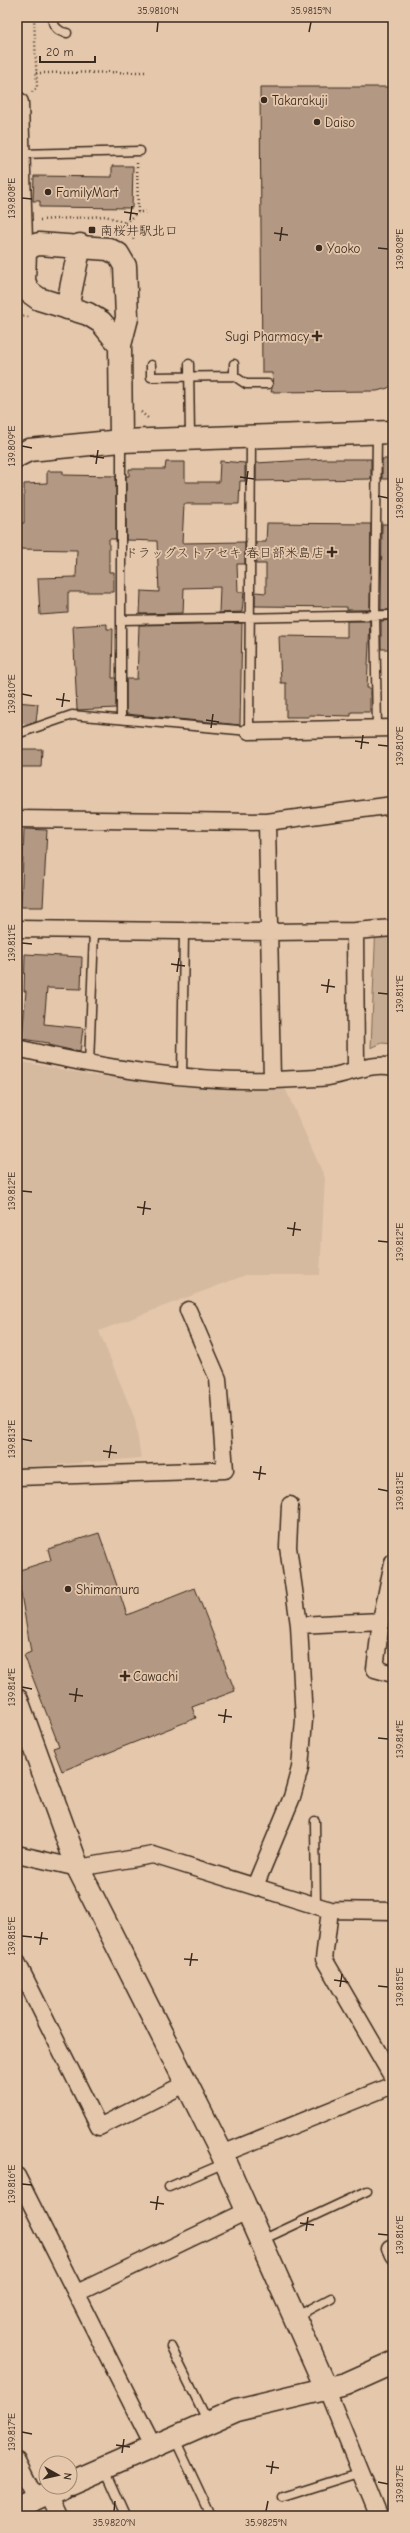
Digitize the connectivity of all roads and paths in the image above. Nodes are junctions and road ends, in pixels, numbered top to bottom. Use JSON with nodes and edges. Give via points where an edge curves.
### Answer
{"nodes":[{"id":1,"x":34,"y":17,"type":"edge"},
{"id":2,"x":52,"y":17,"type":"edge"},
{"id":3,"x":67,"y":33,"type":"dead end"},
{"id":4,"x":148,"y":72,"type":"dead end"},
{"id":5,"x":36,"y":73,"type":"junction"},
{"id":6,"x":22,"y":100,"type":"edge"},
{"id":7,"x":138,"y":151,"type":"joint"},
{"id":8,"x":19,"y":154,"type":"junction"},
{"id":9,"x":138,"y":212,"type":"junction"},
{"id":10,"x":149,"y":212,"type":"dead end"},
{"id":11,"x":32,"y":220,"type":"dead end"},
{"id":12,"x":125,"y":223,"type":"junction"},
{"id":13,"x":80,"y":245,"type":"junction"},
{"id":14,"x":135,"y":250,"type":"dead end"},
{"id":15,"x":25,"y":252,"type":"junction"},
{"id":16,"x":67,"y":308,"type":"junction"},
{"id":17,"x":17,"y":312,"type":"edge"},
{"id":18,"x":35,"y":319,"type":"dead end"},
{"id":19,"x":120,"y":345,"type":"junction"},
{"id":20,"x":189,"y":364,"type":"dead end"},
{"id":21,"x":234,"y":364,"type":"dead end"},
{"id":22,"x":151,"y":365,"type":"dead end"},
{"id":23,"x":234,"y":376,"type":"junction"},
{"id":24,"x":189,"y":377,"type":"junction"},
{"id":25,"x":268,"y":384,"type":"dead end"},
{"id":26,"x":140,"y":406,"type":"dead end"},
{"id":27,"x":151,"y":421,"type":"dead end"},
{"id":28,"x":385,"y":433,"type":"edge"},
{"id":29,"x":251,"y":436,"type":"junction"},
{"id":30,"x":190,"y":438,"type":"junction"},
{"id":31,"x":121,"y":441,"type":"junction"},
{"id":32,"x":17,"y":456,"type":"edge"},
{"id":33,"x":375,"y":615,"type":"junction"},
{"id":34,"x":393,"y":615,"type":"edge"},
{"id":35,"x":250,"y":617,"type":"junction"},
{"id":36,"x":121,"y":620,"type":"junction"},
{"id":37,"x":121,"y":719,"type":"junction"},
{"id":38,"x":377,"y":728,"type":"junction"},
{"id":39,"x":393,"y":728,"type":"edge"},
{"id":40,"x":249,"y":731,"type":"junction"},
{"id":41,"x":17,"y":734,"type":"edge"},
{"id":42,"x":393,"y":805,"type":"edge"},
{"id":43,"x":17,"y":819,"type":"edge"},
{"id":44,"x":267,"y":822,"type":"junction"},
{"id":45,"x":393,"y":928,"type":"edge"},
{"id":46,"x":17,"y":929,"type":"edge"},
{"id":47,"x":94,"y":931,"type":"junction"},
{"id":48,"x":355,"y":931,"type":"junction"},
{"id":49,"x":184,"y":932,"type":"junction"},
{"id":50,"x":270,"y":932,"type":"junction"},
{"id":51,"x":17,"y":1048,"type":"edge"},
{"id":52,"x":89,"y":1065,"type":"junction"},
{"id":53,"x":393,"y":1067,"type":"edge"},
{"id":54,"x":356,"y":1068,"type":"junction"},
{"id":55,"x":182,"y":1076,"type":"junction"},
{"id":56,"x":272,"y":1080,"type":"junction"},
{"id":57,"x":188,"y":1310,"type":"dead end"},
{"id":58,"x":17,"y":1476,"type":"edge"},
{"id":59,"x":290,"y":1505,"type":"dead end"},
{"id":60,"x":393,"y":1562,"type":"edge"},
{"id":61,"x":381,"y":1621,"type":"junction"},
{"id":62,"x":299,"y":1625,"type":"junction"},
{"id":63,"x":393,"y":1674,"type":"edge"},
{"id":64,"x":17,"y":1700,"type":"edge"},
{"id":65,"x":315,"y":1821,"type":"dead end"},
{"id":66,"x":17,"y":1854,"type":"edge"},
{"id":67,"x":78,"y":1868,"type":"junction"},
{"id":68,"x":255,"y":1886,"type":"junction"},
{"id":69,"x":323,"y":1908,"type":"junction"},
{"id":70,"x":393,"y":1910,"type":"edge"},
{"id":71,"x":17,"y":1962,"type":"edge"},
{"id":72,"x":393,"y":2078,"type":"edge"},
{"id":73,"x":187,"y":2083,"type":"junction"},
{"id":74,"x":393,"y":2085,"type":"edge"},
{"id":75,"x":224,"y":2158,"type":"junction"},
{"id":76,"x":17,"y":2176,"type":"edge"},
{"id":77,"x":169,"y":2187,"type":"dead end"},
{"id":78,"x":366,"y":2191,"type":"dead end"},
{"id":79,"x":247,"y":2211,"type":"junction"},
{"id":80,"x":260,"y":2241,"type":"junction"},
{"id":81,"x":393,"y":2247,"type":"edge"},
{"id":82,"x":393,"y":2256,"type":"edge"},
{"id":83,"x":77,"y":2293,"type":"junction"},
{"id":84,"x":331,"y":2298,"type":"dead end"},
{"id":85,"x":294,"y":2318,"type":"junction"},
{"id":86,"x":171,"y":2347,"type":"dead end"},
{"id":87,"x":393,"y":2363,"type":"edge"},
{"id":88,"x":327,"y":2390,"type":"junction"},
{"id":89,"x":208,"y":2422,"type":"junction"},
{"id":90,"x":174,"y":2436,"type":"junction"},
{"id":91,"x":153,"y":2446,"type":"junction"},
{"id":92,"x":17,"y":2461,"type":"edge"},
{"id":93,"x":105,"y":2468,"type":"junction"},
{"id":94,"x":362,"y":2472,"type":"junction"},
{"id":95,"x":78,"y":2480,"type":"edge"},
{"id":96,"x":40,"y":2496,"type":"edge"},
{"id":97,"x":283,"y":2497,"type":"dead end"},
{"id":98,"x":59,"y":2516,"type":"edge"},
{"id":99,"x":126,"y":2516,"type":"edge"},
{"id":100,"x":211,"y":2516,"type":"edge"},
{"id":101,"x":378,"y":2516,"type":"edge"}],
"edges":[{"from":1,"to":5,"type":"path"},
{"from":2,"to":3,"type":"lane","via":[[55,27],[60,32]]},
{"from":4,"to":5,"type":"path"},
{"from":5,"to":6,"type":"path","via":[[37,88]]},
{"from":6,"to":8,"type":"street"},
{"from":7,"to":8,"type":"lane"},
{"from":7,"to":9,"type":"path"},
{"from":8,"to":15,"type":"street","via":[[21,240]]},
{"from":9,"to":10,"type":"path"},
{"from":9,"to":12,"type":"path"},
{"from":11,"to":12,"type":"path","via":[[106,216]]},
{"from":12,"to":14,"type":"path","via":[[135,242]]},
{"from":13,"to":15,"type":"street","via":[[40,244]]},
{"from":13,"to":16,"type":"street"},
{"from":13,"to":19,"type":"street","via":[[108,249],[118,254],[125,266],[127,318]]},
{"from":15,"to":16,"type":"street","via":[[24,281],[28,291],[39,299]]},
{"from":16,"to":19,"type":"street","via":[[88,314],[102,322]]},
{"from":17,"to":18,"type":"path","via":[[21,316]]},
{"from":19,"to":31,"type":"street"},
{"from":20,"to":24,"type":"lane"},
{"from":21,"to":23,"type":"lane"},
{"from":22,"to":24,"type":"lane","via":[[151,377]]},
{"from":23,"to":24,"type":"lane"},
{"from":23,"to":25,"type":"lane","via":[[246,384]]},
{"from":24,"to":30,"type":"lane"},
{"from":26,"to":27,"type":"path","via":[[140,411]]},
{"from":28,"to":29,"type":"street"},
{"from":28,"to":33,"type":"lane"},
{"from":29,"to":30,"type":"street"},
{"from":29,"to":35,"type":"lane"},
{"from":30,"to":31,"type":"street"},
{"from":31,"to":32,"type":"street","via":[[29,450]]},
{"from":31,"to":36,"type":"lane"},
{"from":33,"to":34,"type":"lane"},
{"from":33,"to":35,"type":"lane"},
{"from":33,"to":38,"type":"lane"},
{"from":35,"to":36,"type":"lane"},
{"from":35,"to":40,"type":"lane"},
{"from":36,"to":37,"type":"lane"},
{"from":37,"to":40,"type":"lane"},
{"from":37,"to":41,"type":"lane","via":[[72,715]]},
{"from":38,"to":39,"type":"street"},
{"from":38,"to":40,"type":"street"},
{"from":42,"to":44,"type":"street"},
{"from":43,"to":44,"type":"street"},
{"from":44,"to":50,"type":"street"},
{"from":45,"to":48,"type":"street"},
{"from":46,"to":47,"type":"street"},
{"from":47,"to":49,"type":"street"},
{"from":47,"to":52,"type":"lane"},
{"from":48,"to":50,"type":"street"},
{"from":48,"to":54,"type":"street"},
{"from":49,"to":50,"type":"street"},
{"from":49,"to":55,"type":"lane"},
{"from":50,"to":56,"type":"street"},
{"from":51,"to":52,"type":"street"},
{"from":52,"to":55,"type":"street"},
{"from":53,"to":54,"type":"street"},
{"from":54,"to":56,"type":"street","via":[[329,1077]]},
{"from":55,"to":56,"type":"street"},
{"from":57,"to":58,"type":"street","via":[[218,1379],[225,1470]]},
{"from":59,"to":62,"type":"street","via":[[288,1547]]},
{"from":60,"to":61,"type":"street"},
{"from":61,"to":62,"type":"street"},
{"from":61,"to":63,"type":"street","via":[[375,1669]]},
{"from":62,"to":68,"type":"street","via":[[304,1720],[300,1768],[292,1797]]},
{"from":64,"to":67,"type":"street"},
{"from":65,"to":69,"type":"lane"},
{"from":66,"to":67,"type":"street"},
{"from":67,"to":68,"type":"street","via":[[153,1855]]},
{"from":67,"to":73,"type":"street"},
{"from":68,"to":69,"type":"street"},
{"from":69,"to":70,"type":"street"},
{"from":69,"to":72,"type":"street","via":[[324,1959]]},
{"from":71,"to":73,"type":"street","via":[[99,2127]]},
{"from":73,"to":75,"type":"street"},
{"from":74,"to":75,"type":"street"},
{"from":75,"to":77,"type":"lane"},
{"from":75,"to":79,"type":"street"},
{"from":76,"to":83,"type":"street"},
{"from":78,"to":80,"type":"lane"},
{"from":79,"to":80,"type":"street"},
{"from":79,"to":83,"type":"street"},
{"from":80,"to":85,"type":"street"},
{"from":81,"to":82,"type":"street","via":[[390,2248]]},
{"from":83,"to":91,"type":"street"},
{"from":84,"to":85,"type":"lane"},
{"from":85,"to":88,"type":"street"},
{"from":86,"to":89,"type":"lane"},
{"from":87,"to":88,"type":"street"},
{"from":88,"to":89,"type":"street","via":[[237,2410]]},
{"from":88,"to":94,"type":"street"},
{"from":89,"to":90,"type":"street"},
{"from":90,"to":91,"type":"street"},
{"from":90,"to":100,"type":"lane"},
{"from":91,"to":93,"type":"street"},
{"from":92,"to":96,"type":"street"},
{"from":93,"to":95,"type":"street"},
{"from":93,"to":99,"type":"lane"},
{"from":94,"to":97,"type":"lane"},
{"from":94,"to":101,"type":"street"},
{"from":96,"to":98,"type":"street"}]}
